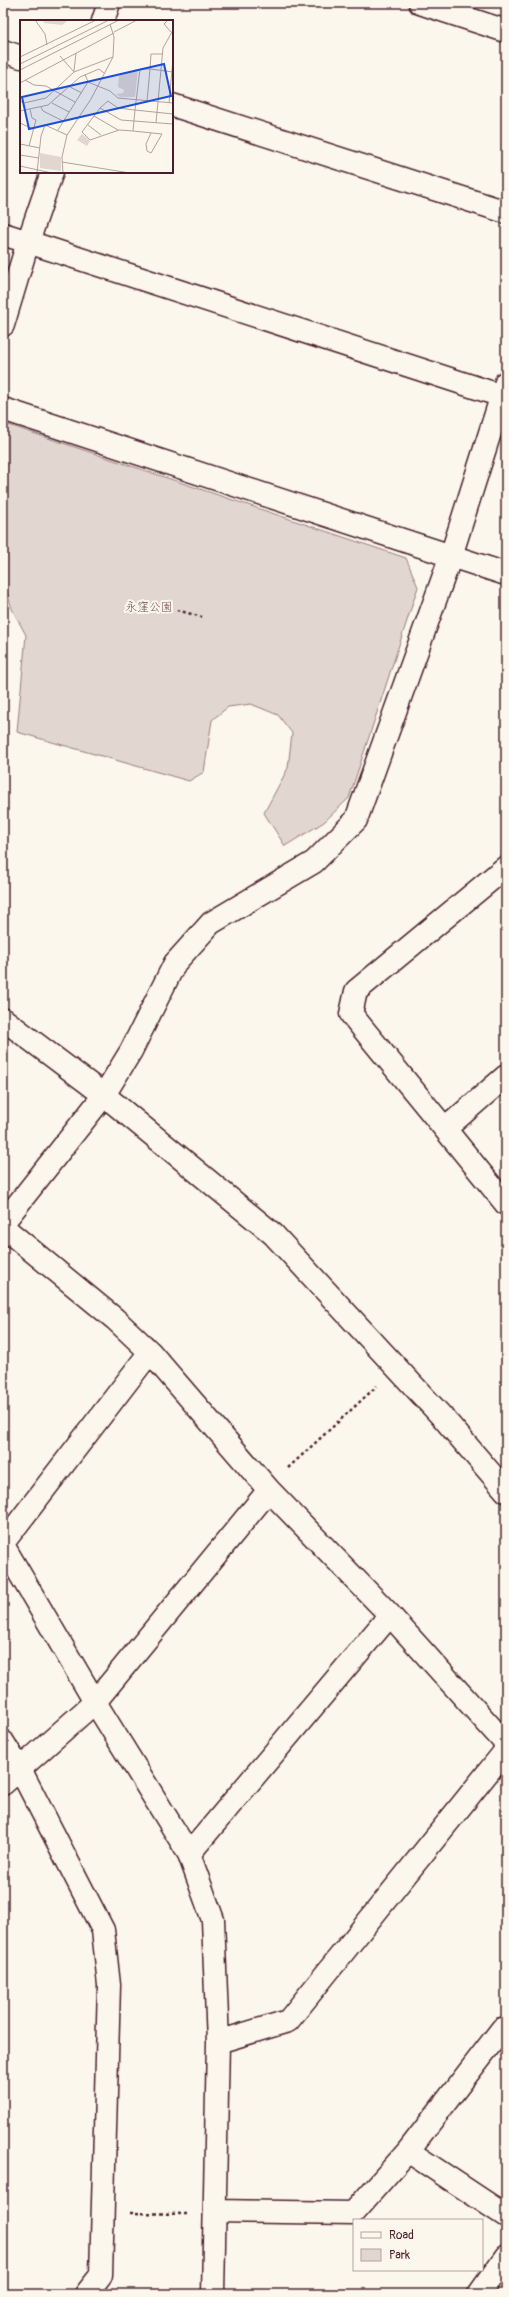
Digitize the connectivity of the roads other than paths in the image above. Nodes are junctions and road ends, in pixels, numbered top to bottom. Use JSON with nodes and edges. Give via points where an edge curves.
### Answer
{"nodes":[{"id":1,"x":110,"y":3,"type":"edge"},
{"id":2,"x":420,"y":3,"type":"edge"},
{"id":3,"x":103,"y":20,"type":"edge"},
{"id":4,"x":506,"y":31,"type":"edge"},
{"id":5,"x":3,"y":51,"type":"edge"},
{"id":6,"x":20,"y":57,"type":"edge"},
{"id":7,"x":173,"y":105,"type":"edge"},
{"id":8,"x":52,"y":173,"type":"edge"},
{"id":9,"x":506,"y":212,"type":"edge"},
{"id":10,"x":3,"y":234,"type":"edge"},
{"id":11,"x":28,"y":242,"type":"junction"},
{"id":12,"x":3,"y":324,"type":"edge"},
{"id":13,"x":504,"y":389,"type":"edge"},
{"id":14,"x":3,"y":409,"type":"edge"},
{"id":15,"x":451,"y":556,"type":"junction"},
{"id":16,"x":506,"y":574,"type":"edge"},
{"id":17,"x":506,"y":867,"type":"edge"},
{"id":18,"x":3,"y":1019,"type":"edge"},
{"id":19,"x":506,"y":1076,"type":"edge"},
{"id":20,"x":104,"y":1095,"type":"junction"},
{"id":21,"x":445,"y":1129,"type":"junction"},
{"id":22,"x":506,"y":1204,"type":"edge"},
{"id":23,"x":3,"y":1223,"type":"edge"},
{"id":24,"x":3,"y":1227,"type":"edge"},
{"id":25,"x":150,"y":1352,"type":"junction"},
{"id":26,"x":269,"y":1490,"type":"junction"},
{"id":27,"x":506,"y":1491,"type":"edge"},
{"id":28,"x":3,"y":1544,"type":"edge"},
{"id":29,"x":390,"y":1615,"type":"junction"},
{"id":30,"x":95,"y":1702,"type":"junction"},
{"id":31,"x":3,"y":1742,"type":"edge"},
{"id":32,"x":506,"y":1744,"type":"edge"},
{"id":33,"x":506,"y":1750,"type":"edge"},
{"id":34,"x":20,"y":1770,"type":"junction"},
{"id":35,"x":3,"y":1784,"type":"edge"},
{"id":36,"x":189,"y":1854,"type":"junction"},
{"id":37,"x":505,"y":2029,"type":"edge"},
{"id":38,"x":218,"y":2042,"type":"junction"},
{"id":39,"x":408,"y":2151,"type":"junction"},
{"id":40,"x":216,"y":2211,"type":"junction"},
{"id":41,"x":506,"y":2216,"type":"edge"},
{"id":42,"x":506,"y":2256,"type":"edge"},
{"id":43,"x":101,"y":2285,"type":"edge"},
{"id":44,"x":86,"y":2294,"type":"edge"},
{"id":45,"x":213,"y":2294,"type":"edge"},
{"id":46,"x":479,"y":2294,"type":"edge"}],
"edges":[{"from":1,"to":3,"type":"street"},
{"from":2,"to":4,"type":"street"},
{"from":5,"to":6,"type":"street"},
{"from":7,"to":9,"type":"street"},
{"from":8,"to":11,"type":"street"},
{"from":10,"to":11,"type":"street"},
{"from":11,"to":12,"type":"street"},
{"from":11,"to":13,"type":"street"},
{"from":13,"to":15,"type":"street"},
{"from":14,"to":15,"type":"street"},
{"from":15,"to":16,"type":"street"},
{"from":15,"to":20,"type":"street","via":[[356,820],[314,862],[210,923],[176,964],[131,1051]]},
{"from":17,"to":21,"type":"street","via":[[356,991],[351,1014]]},
{"from":18,"to":20,"type":"street"},
{"from":19,"to":21,"type":"street"},
{"from":20,"to":23,"type":"street"},
{"from":20,"to":27,"type":"street","via":[[273,1234],[446,1421]]},
{"from":21,"to":22,"type":"street"},
{"from":24,"to":25,"type":"street","via":[[115,1319]]},
{"from":25,"to":26,"type":"street"},
{"from":25,"to":28,"type":"street"},
{"from":26,"to":29,"type":"street"},
{"from":26,"to":30,"type":"street"},
{"from":28,"to":30,"type":"street"},
{"from":29,"to":32,"type":"street"},
{"from":29,"to":36,"type":"street"},
{"from":30,"to":34,"type":"street"},
{"from":30,"to":36,"type":"street"},
{"from":31,"to":34,"type":"street"},
{"from":33,"to":38,"type":"street","via":[[288,2021]]},
{"from":34,"to":35,"type":"street"},
{"from":34,"to":43,"type":"street","via":[[103,1930],[109,1985]]},
{"from":36,"to":38,"type":"street","via":[[213,1920]]},
{"from":37,"to":39,"type":"street"},
{"from":38,"to":40,"type":"street"},
{"from":39,"to":40,"type":"street","via":[[353,2213]]},
{"from":39,"to":41,"type":"street"},
{"from":40,"to":45,"type":"street"},
{"from":42,"to":46,"type":"street"},
{"from":43,"to":44,"type":"street"}]}
